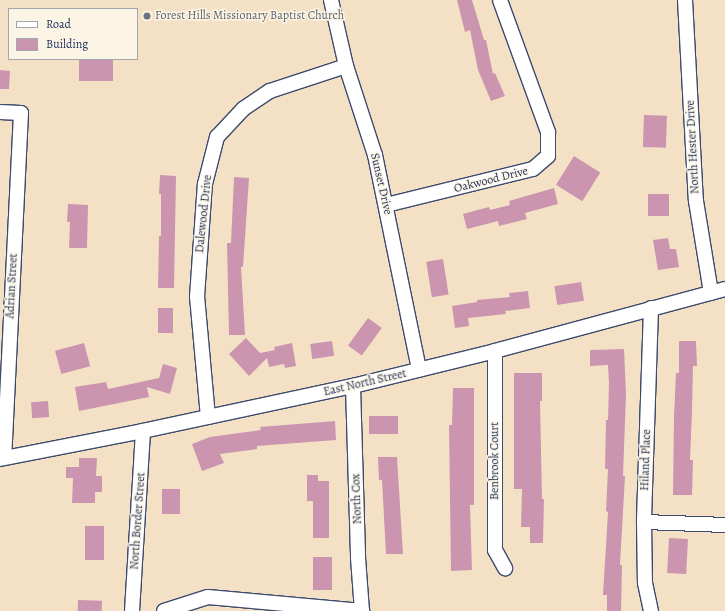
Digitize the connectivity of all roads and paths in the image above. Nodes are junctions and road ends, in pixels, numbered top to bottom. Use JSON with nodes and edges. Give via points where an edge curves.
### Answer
{"nodes":[{"id":1,"x":331,"y":0,"type":"edge"},
{"id":2,"x":500,"y":0,"type":"edge"},
{"id":3,"x":685,"y":0,"type":"edge"},
{"id":4,"x":346,"y":66,"type":"junction"},
{"id":5,"x":0,"y":112,"type":"edge"},
{"id":6,"x":386,"y":205,"type":"junction"},
{"id":7,"x":725,"y":289,"type":"edge"},
{"id":8,"x":711,"y":293,"type":"junction"},
{"id":9,"x":651,"y":308,"type":"junction"},
{"id":10,"x":495,"y":351,"type":"junction"},
{"id":11,"x":419,"y":370,"type":"junction"},
{"id":12,"x":353,"y":386,"type":"junction"},
{"id":13,"x":208,"y":418,"type":"junction"},
{"id":14,"x":144,"y":431,"type":"junction"},
{"id":15,"x":2,"y":459,"type":"edge"},
{"id":16,"x":644,"y":522,"type":"junction"},
{"id":17,"x":725,"y":525,"type":"edge"},
{"id":18,"x":505,"y":568,"type":"dead end"},
{"id":19,"x":132,"y":611,"type":"edge"},
{"id":20,"x":164,"y":611,"type":"edge"},
{"id":21,"x":362,"y":611,"type":"edge"},
{"id":22,"x":651,"y":611,"type":"edge"}],
"edges":[{"from":1,"to":4,"type":"street","name":"Sunset Drive"},
{"from":2,"to":6,"type":"street","name":"Oakwood Drive","via":[[548,132],[548,156],[534,169]]},
{"from":3,"to":8,"type":"street","name":"North Hester Drive","via":[[696,201]]},
{"from":4,"to":6,"type":"street","name":"Sunset Drive","via":[[375,155]]},
{"from":4,"to":13,"type":"street","name":"Dalewood Drive","via":[[270,91],[242,109],[217,137],[205,184],[197,297]]},
{"from":5,"to":15,"type":"street","name":"Adrian Street","via":[[21,113]]},
{"from":6,"to":11,"type":"street","name":"Sunset Drive"},
{"from":7,"to":8,"type":"street","name":"East North Street"},
{"from":8,"to":9,"type":"street","name":"East North Street"},
{"from":9,"to":10,"type":"street","name":"East North Street"},
{"from":9,"to":16,"type":"street","name":"Hiland Place"},
{"from":10,"to":11,"type":"street","name":"East North Street"},
{"from":10,"to":18,"type":"street","name":"Benbrook Court","via":[[495,550]]},
{"from":11,"to":12,"type":"street","name":"East North Street"},
{"from":12,"to":13,"type":"street","name":"East North Street"},
{"from":12,"to":21,"type":"street","name":"North Cox"},
{"from":13,"to":14,"type":"street","name":"East North Street"},
{"from":14,"to":15,"type":"street","name":"East North Street"},
{"from":14,"to":19,"type":"street","name":"North Border Street"},
{"from":16,"to":17,"type":"street"},
{"from":16,"to":22,"type":"street","name":"Hiland Place","via":[[645,583]]},
{"from":20,"to":21,"type":"street","via":[[208,597]]}]}
